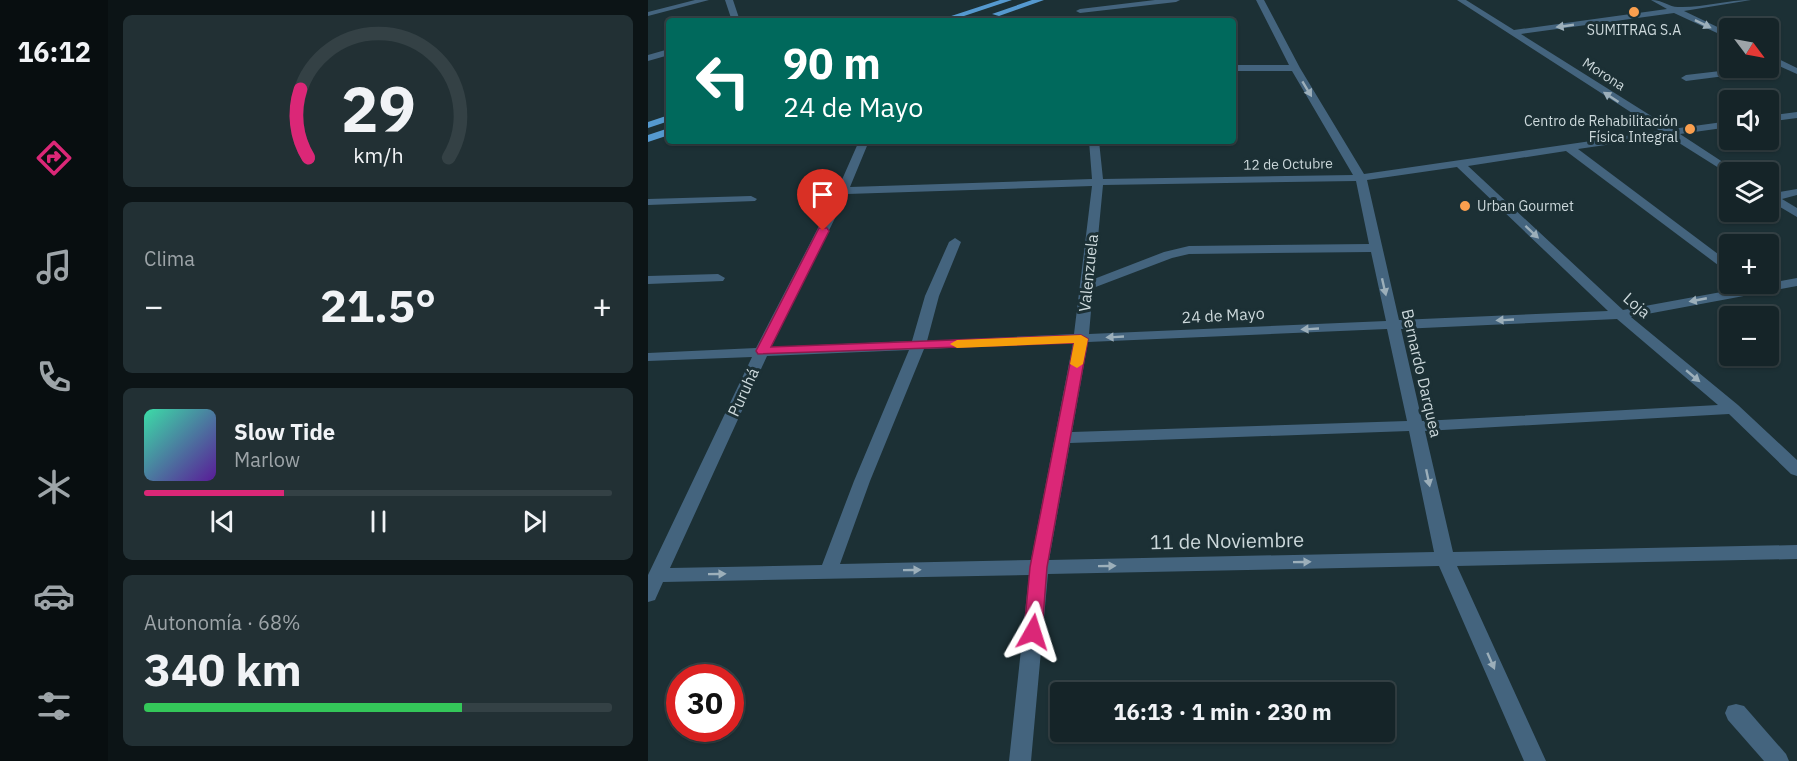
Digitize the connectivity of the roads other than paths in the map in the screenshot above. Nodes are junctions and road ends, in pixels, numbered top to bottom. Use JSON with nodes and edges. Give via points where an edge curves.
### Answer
{"nodes":[{"id":1,"x":705,"y":0,"type":"edge"},
{"id":2,"x":729,"y":0,"type":"edge"},
{"id":3,"x":1008,"y":0,"type":"edge"},
{"id":4,"x":1040,"y":0,"type":"edge"},
{"id":5,"x":1079,"y":0,"type":"edge"},
{"id":6,"x":1176,"y":0,"type":"edge"},
{"id":7,"x":1260,"y":0,"type":"edge"},
{"id":8,"x":1461,"y":0,"type":"edge"},
{"id":9,"x":1655,"y":0,"type":"edge"},
{"id":10,"x":1747,"y":0,"type":"edge"},
{"id":11,"x":1676,"y":10,"type":"junction"},
{"id":12,"x":1080,"y":11,"type":"junction"},
{"id":13,"x":648,"y":14,"type":"edge"},
{"id":14,"x":735,"y":18,"type":"edge"},
{"id":15,"x":950,"y":18,"type":"edge"},
{"id":16,"x":983,"y":18,"type":"edge"},
{"id":17,"x":1081,"y":18,"type":"edge"},
{"id":18,"x":1719,"y":32,"type":"edge"},
{"id":19,"x":1512,"y":33,"type":"junction"},
{"id":20,"x":666,"y":53,"type":"edge"},
{"id":21,"x":648,"y":58,"type":"edge"},
{"id":22,"x":1779,"y":62,"type":"edge"},
{"id":23,"x":1785,"y":65,"type":"junction"},
{"id":24,"x":1779,"y":66,"type":"edge"},
{"id":25,"x":1236,"y":68,"type":"edge"},
{"id":26,"x":1295,"y":68,"type":"junction"},
{"id":27,"x":1797,"y":71,"type":"edge"},
{"id":28,"x":1719,"y":73,"type":"edge"},
{"id":29,"x":1686,"y":78,"type":"dead end"},
{"id":30,"x":1797,"y":115,"type":"edge"},
{"id":31,"x":1779,"y":117,"type":"edge"},
{"id":32,"x":666,"y":119,"type":"edge"},
{"id":33,"x":648,"y":125,"type":"edge"},
{"id":34,"x":1719,"y":125,"type":"edge"},
{"id":35,"x":666,"y":132,"type":"edge"},
{"id":36,"x":1666,"y":132,"type":"junction"},
{"id":37,"x":648,"y":139,"type":"edge"},
{"id":38,"x":863,"y":144,"type":"edge"},
{"id":39,"x":1094,"y":144,"type":"edge"},
{"id":40,"x":1569,"y":148,"type":"junction"},
{"id":41,"x":1459,"y":163,"type":"junction"},
{"id":42,"x":1719,"y":164,"type":"edge"},
{"id":43,"x":1360,"y":178,"type":"junction"},
{"id":44,"x":1098,"y":182,"type":"junction"},
{"id":45,"x":843,"y":191,"type":"junction"},
{"id":46,"x":1797,"y":192,"type":"edge"},
{"id":47,"x":1779,"y":195,"type":"edge"},
{"id":48,"x":751,"y":199,"type":"dead end"},
{"id":49,"x":648,"y":202,"type":"edge"},
{"id":50,"x":1779,"y":202,"type":"edge"},
{"id":51,"x":1797,"y":213,"type":"edge"},
{"id":52,"x":956,"y":242,"type":"dead end"},
{"id":53,"x":1375,"y":248,"type":"junction"},
{"id":54,"x":1719,"y":262,"type":"edge"},
{"id":55,"x":718,"y":278,"type":"dead end"},
{"id":56,"x":648,"y":280,"type":"edge"},
{"id":57,"x":1797,"y":282,"type":"edge"},
{"id":58,"x":1779,"y":284,"type":"edge"},
{"id":59,"x":1087,"y":286,"type":"junction"},
{"id":60,"x":1719,"y":293,"type":"edge"},
{"id":61,"x":1620,"y":315,"type":"junction"},
{"id":62,"x":1393,"y":325,"type":"junction"},
{"id":63,"x":1081,"y":339,"type":"junction"},
{"id":64,"x":918,"y":346,"type":"junction"},
{"id":65,"x":762,"y":351,"type":"junction"},
{"id":66,"x":648,"y":357,"type":"edge"},
{"id":67,"x":1733,"y":409,"type":"junction"},
{"id":68,"x":1416,"y":426,"type":"junction"},
{"id":69,"x":1063,"y":438,"type":"junction"},
{"id":70,"x":1797,"y":470,"type":"edge"},
{"id":71,"x":1797,"y":552,"type":"edge"},
{"id":72,"x":1445,"y":559,"type":"junction"},
{"id":73,"x":1039,"y":567,"type":"junction"},
{"id":74,"x":828,"y":572,"type":"junction"},
{"id":75,"x":658,"y":575,"type":"junction"},
{"id":76,"x":648,"y":595,"type":"edge"},
{"id":77,"x":1736,"y":713,"type":"dead end"},
{"id":78,"x":1020,"y":761,"type":"edge"},
{"id":79,"x":1535,"y":761,"type":"edge"},
{"id":80,"x":1778,"y":761,"type":"edge"}],
"edges":[{"from":1,"to":13,"type":"street"},
{"from":2,"to":14,"type":"street"},
{"from":3,"to":15,"type":"main road"},
{"from":4,"to":16,"type":"main road"},
{"from":5,"to":12,"type":"street"},
{"from":6,"to":12,"type":"street"},
{"from":7,"to":26,"type":"street","name":"Bernardo Darquea"},
{"from":8,"to":19,"type":"street","name":"Morona"},
{"from":9,"to":11,"type":"street"},
{"from":10,"to":11,"type":"street"},
{"from":11,"to":18,"type":"street","one_way":true},
{"from":11,"to":19,"type":"street","one_way":true},
{"from":12,"to":17,"type":"street"},
{"from":36,"to":19,"type":"street","name":"Morona","one_way":true},
{"from":20,"to":21,"type":"street"},
{"from":22,"to":23,"type":"street"},
{"from":23,"to":24,"type":"street"},
{"from":23,"to":27,"type":"street"},
{"from":25,"to":26,"type":"street"},
{"from":26,"to":43,"type":"street","name":"Bernardo Darquea","one_way":true},
{"from":28,"to":29,"type":"street"},
{"from":30,"to":31,"type":"street"},
{"from":32,"to":33,"type":"main road"},
{"from":34,"to":36,"type":"street","name":"12 de Octubre"},
{"from":35,"to":37,"type":"main road"},
{"from":36,"to":40,"type":"street","name":"12 de Octubre"},
{"from":36,"to":42,"type":"street","name":"Morona"},
{"from":38,"to":45,"type":"street","name":"Puruhá"},
{"from":39,"to":44,"type":"street","name":"Valenzuela"},
{"from":40,"to":41,"type":"street","name":"12 de Octubre"},
{"from":40,"to":54,"type":"street"},
{"from":41,"to":43,"type":"street","name":"12 de Octubre"},
{"from":41,"to":61,"type":"street","name":"Loja","one_way":true},
{"from":43,"to":44,"type":"street","name":"12 de Octubre"},
{"from":43,"to":53,"type":"street","name":"Bernardo Darquea"},
{"from":44,"to":45,"type":"street","name":"12 de Octubre"},
{"from":44,"to":59,"type":"street","name":"Valenzuela"},
{"from":45,"to":65,"type":"street","name":"Puruhá"},
{"from":46,"to":47,"type":"street"},
{"from":48,"to":49,"type":"street"},
{"from":50,"to":51,"type":"street"},
{"from":52,"to":64,"type":"street","via":[[932,296]]},
{"from":53,"to":59,"type":"street","via":[[1190,250]]},
{"from":53,"to":62,"type":"street","name":"Bernardo Darquea","one_way":true},
{"from":55,"to":56,"type":"street"},
{"from":57,"to":58,"type":"street","name":"24 de Mayo"},
{"from":59,"to":63,"type":"street","name":"Valenzuela"},
{"from":60,"to":61,"type":"street","name":"24 de Mayo","one_way":true},
{"from":61,"to":62,"type":"street","name":"24 de Mayo","one_way":true},
{"from":61,"to":67,"type":"street","name":"Loja","one_way":true},
{"from":62,"to":63,"type":"street","name":"24 de Mayo","one_way":true},
{"from":62,"to":68,"type":"street","name":"Bernardo Darquea"},
{"from":63,"to":64,"type":"street","name":"24 de Mayo"},
{"from":63,"to":69,"type":"street","name":"Valenzuela"},
{"from":64,"to":65,"type":"street","name":"24 de Mayo"},
{"from":64,"to":74,"type":"street"},
{"from":65,"to":66,"type":"street","name":"24 de Mayo"},
{"from":65,"to":75,"type":"street","name":"Puruhá"},
{"from":67,"to":68,"type":"street"},
{"from":67,"to":70,"type":"street","name":"Loja"},
{"from":68,"to":69,"type":"street"},
{"from":68,"to":72,"type":"street","name":"Bernardo Darquea","one_way":true},
{"from":69,"to":73,"type":"street","name":"Valenzuela"},
{"from":71,"to":72,"type":"street","name":"11 de Noviembre"},
{"from":73,"to":72,"type":"street","name":"11 de Noviembre","one_way":true},
{"from":72,"to":79,"type":"street","name":"Bernardo Darquea","one_way":true},
{"from":74,"to":73,"type":"street","name":"11 de Noviembre","one_way":true},
{"from":73,"to":78,"type":"street","name":"Valenzuela"},
{"from":75,"to":74,"type":"street","name":"11 de Noviembre","one_way":true},
{"from":75,"to":76,"type":"street","name":"Puruhá"},
{"from":77,"to":80,"type":"street"}]}
